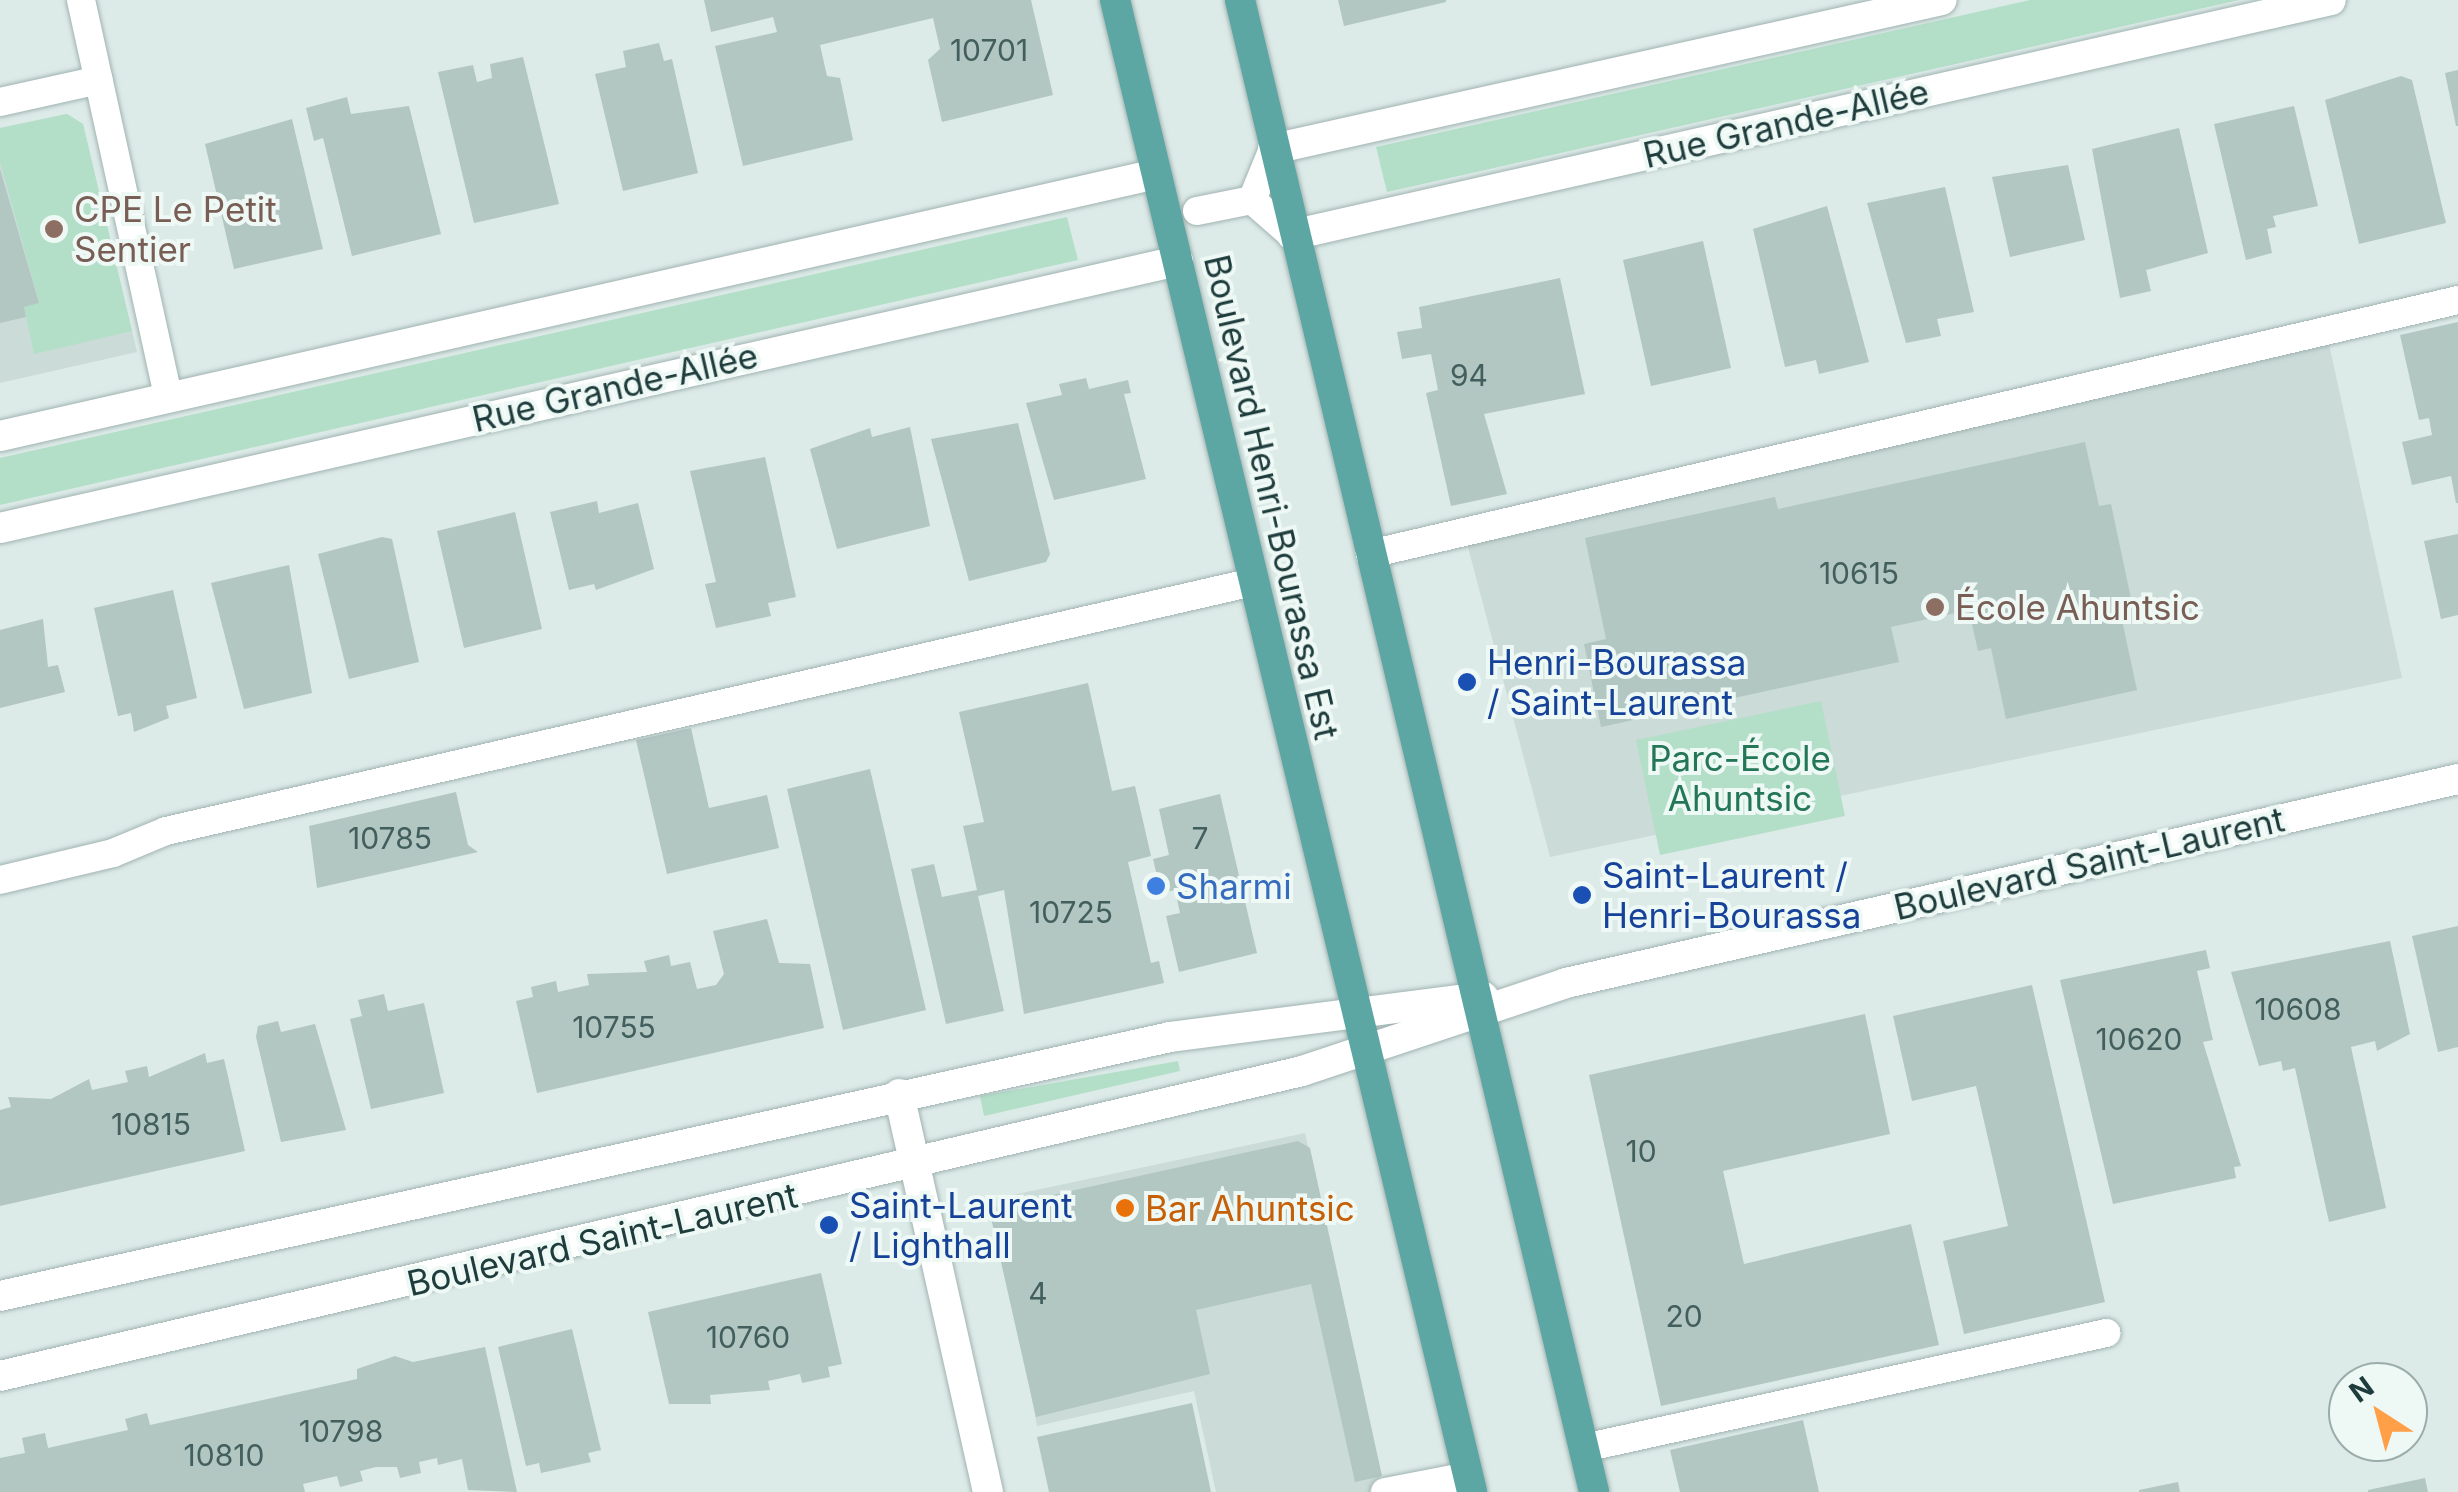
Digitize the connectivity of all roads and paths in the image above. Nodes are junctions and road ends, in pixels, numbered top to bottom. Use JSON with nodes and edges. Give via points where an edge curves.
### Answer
{"nodes":[{"id":1,"x":81,"y":0,"type":"edge"},
{"id":2,"x":1115,"y":0,"type":"edge"},
{"id":3,"x":1240,"y":0,"type":"edge"},
{"id":4,"x":1942,"y":0,"type":"edge"},
{"id":5,"x":2331,"y":0,"type":"edge"},
{"id":6,"x":99,"y":80,"type":"junction"},
{"id":7,"x":0,"y":102,"type":"edge"},
{"id":8,"x":1273,"y":148,"type":"junction"},
{"id":9,"x":1156,"y":174,"type":"junction"},
{"id":10,"x":1252,"y":200,"type":"junction"},
{"id":11,"x":1197,"y":211,"type":"junction"},
{"id":12,"x":1292,"y":235,"type":"junction"},
{"id":13,"x":1178,"y":260,"type":"junction"},
{"id":14,"x":2458,"y":300,"type":"edge"},
{"id":15,"x":168,"y":397,"type":"junction"},
{"id":16,"x":0,"y":436,"type":"edge"},
{"id":17,"x":0,"y":528,"type":"edge"},
{"id":18,"x":1370,"y":554,"type":"junction"},
{"id":19,"x":1253,"y":582,"type":"junction"},
{"id":20,"x":2458,"y":779,"type":"edge"},
{"id":21,"x":0,"y":880,"type":"edge"},
{"id":22,"x":1481,"y":1003,"type":"junction"},
{"id":23,"x":1356,"y":1011,"type":"junction"},
{"id":24,"x":1366,"y":1050,"type":"junction"},
{"id":25,"x":899,"y":1094,"type":"junction"},
{"id":26,"x":915,"y":1166,"type":"junction"},
{"id":27,"x":0,"y":1296,"type":"edge"},
{"id":28,"x":2106,"y":1333,"type":"dead end"},
{"id":29,"x":0,"y":1376,"type":"edge"},
{"id":30,"x":1584,"y":1448,"type":"junction"},
{"id":31,"x":1470,"y":1484,"type":"edge"},
{"id":32,"x":988,"y":1492,"type":"edge"},
{"id":33,"x":1384,"y":1492,"type":"edge"},
{"id":34,"x":1594,"y":1492,"type":"edge"}],
"edges":[{"from":1,"to":6,"type":"lane"},
{"from":2,"to":9,"type":"main road","name":"Boulevard Henri-Bourassa Est"},
{"from":3,"to":8,"type":"main road"},
{"from":4,"to":8,"type":"street"},
{"from":5,"to":12,"type":"street","name":"Rue Grande-Allée"},
{"from":6,"to":7,"type":"lane"},
{"from":6,"to":15,"type":"lane"},
{"from":8,"to":10,"type":"lane"},
{"from":8,"to":12,"type":"main road"},
{"from":9,"to":11,"type":"lane"},
{"from":9,"to":13,"type":"main road","name":"Boulevard Henri-Bourassa Est"},
{"from":9,"to":15,"type":"street"},
{"from":10,"to":11,"type":"lane"},
{"from":10,"to":12,"type":"lane"},
{"from":11,"to":13,"type":"lane"},
{"from":12,"to":18,"type":"main road"},
{"from":13,"to":17,"type":"street","name":"Rue Grande-Allée"},
{"from":13,"to":19,"type":"main road","name":"Boulevard Henri-Bourassa Est"},
{"from":14,"to":18,"type":"lane"},
{"from":15,"to":16,"type":"street"},
{"from":18,"to":22,"type":"main road"},
{"from":19,"to":21,"type":"lane","via":[[166,831],[113,853]]},
{"from":19,"to":23,"type":"main road","name":"Boulevard Henri-Bourassa Est"},
{"from":20,"to":22,"type":"street","name":"Boulevard Saint-Laurent"},
{"from":22,"to":23,"type":"street","name":"Boulevard Saint-Laurent"},
{"from":22,"to":24,"type":"street","name":"Boulevard Saint-Laurent"},
{"from":22,"to":30,"type":"main road"},
{"from":23,"to":24,"type":"main road","name":"Boulevard Henri-Bourassa Est"},
{"from":23,"to":25,"type":"street","name":"Boulevard Saint-Laurent","via":[[1170,1037]]},
{"from":24,"to":26,"type":"street","name":"Boulevard Saint-Laurent"},
{"from":24,"to":31,"type":"main road","name":"Boulevard Henri-Bourassa Est"},
{"from":25,"to":26,"type":"street"},
{"from":25,"to":27,"type":"street","name":"Boulevard Saint-Laurent"},
{"from":26,"to":29,"type":"street","name":"Boulevard Saint-Laurent"},
{"from":26,"to":32,"type":"street"},
{"from":28,"to":30,"type":"lane"},
{"from":30,"to":34,"type":"main road"},
{"from":31,"to":33,"type":"lane"}]}
